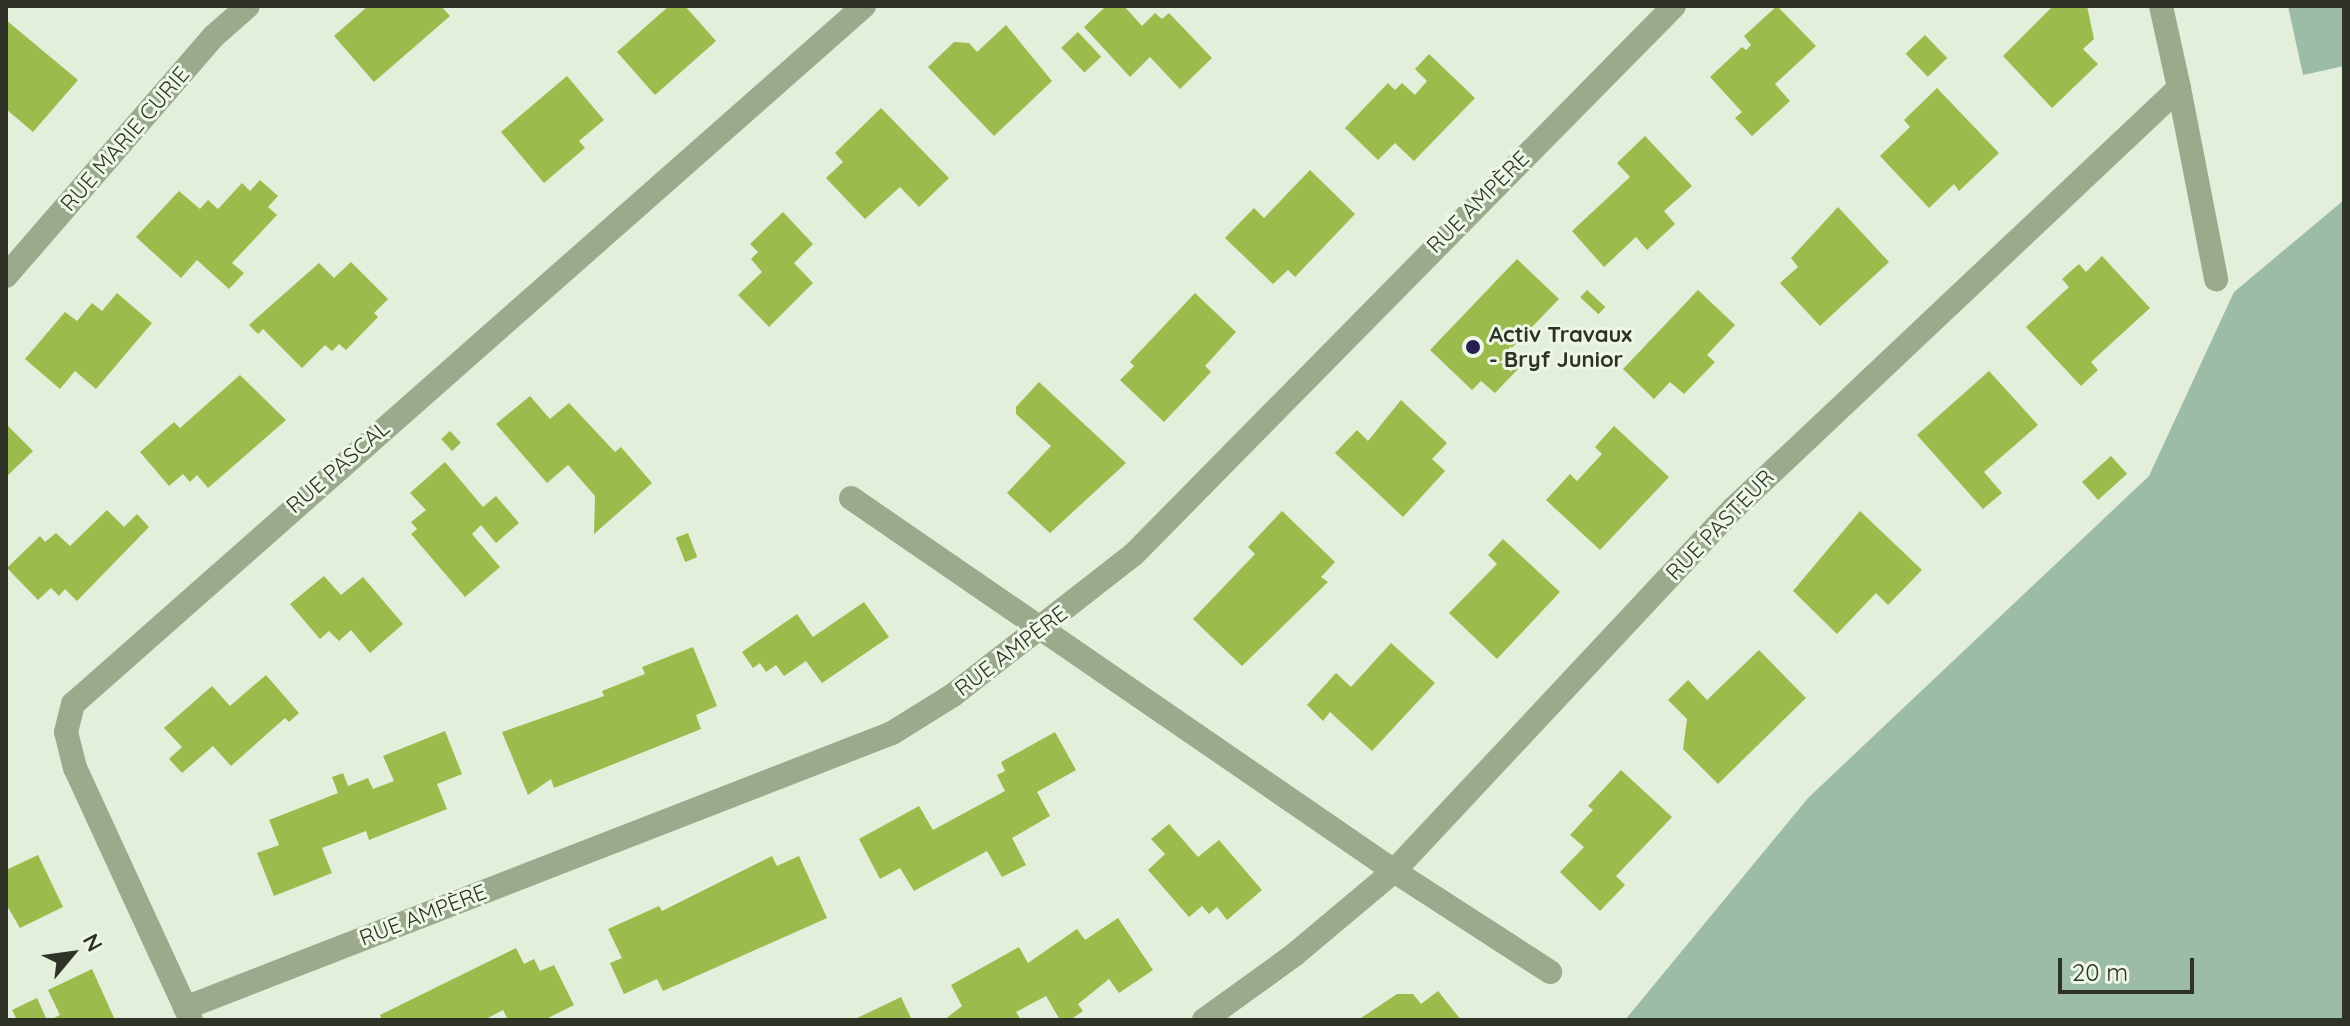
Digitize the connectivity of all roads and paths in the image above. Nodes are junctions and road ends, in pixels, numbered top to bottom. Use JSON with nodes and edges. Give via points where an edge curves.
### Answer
{"nodes":[{"id":1,"x":248,"y":6,"type":"edge"},
{"id":2,"x":864,"y":6,"type":"edge"},
{"id":3,"x":2161,"y":6,"type":"edge"},
{"id":4,"x":1658,"y":11,"type":"edge"},
{"id":5,"x":2179,"y":88,"type":"junction"},
{"id":6,"x":6,"y":276,"type":"edge"},
{"id":7,"x":2216,"y":279,"type":"dead end"},
{"id":8,"x":851,"y":498,"type":"dead end"},
{"id":9,"x":1045,"y":628,"type":"junction"},
{"id":10,"x":1394,"y":871,"type":"junction"},
{"id":11,"x":1550,"y":972,"type":"dead end"},
{"id":12,"x":188,"y":1014,"type":"edge"},
{"id":13,"x":1204,"y":1020,"type":"edge"}],
"edges":[{"from":1,"to":6,"type":"street","name":"RUE MARIE CURIE","via":[[214,36]]},
{"from":2,"to":12,"type":"street","name":"RUE PASCAL","via":[[73,704],[66,732],[75,768]]},
{"from":3,"to":5,"type":"street"},
{"from":4,"to":9,"type":"street","name":"RUE AMPÈRE","via":[[1134,554]]},
{"from":5,"to":7,"type":"street"},
{"from":5,"to":10,"type":"street","name":"RUE PASTEUR","via":[[1734,508]]},
{"from":8,"to":9,"type":"street"},
{"from":9,"to":10,"type":"street"},
{"from":9,"to":12,"type":"street","name":"RUE AMPÈRE","via":[[892,733]]},
{"from":10,"to":11,"type":"street"},
{"from":10,"to":13,"type":"street","name":"RUE PASTEUR","via":[[1294,955]]}]}
